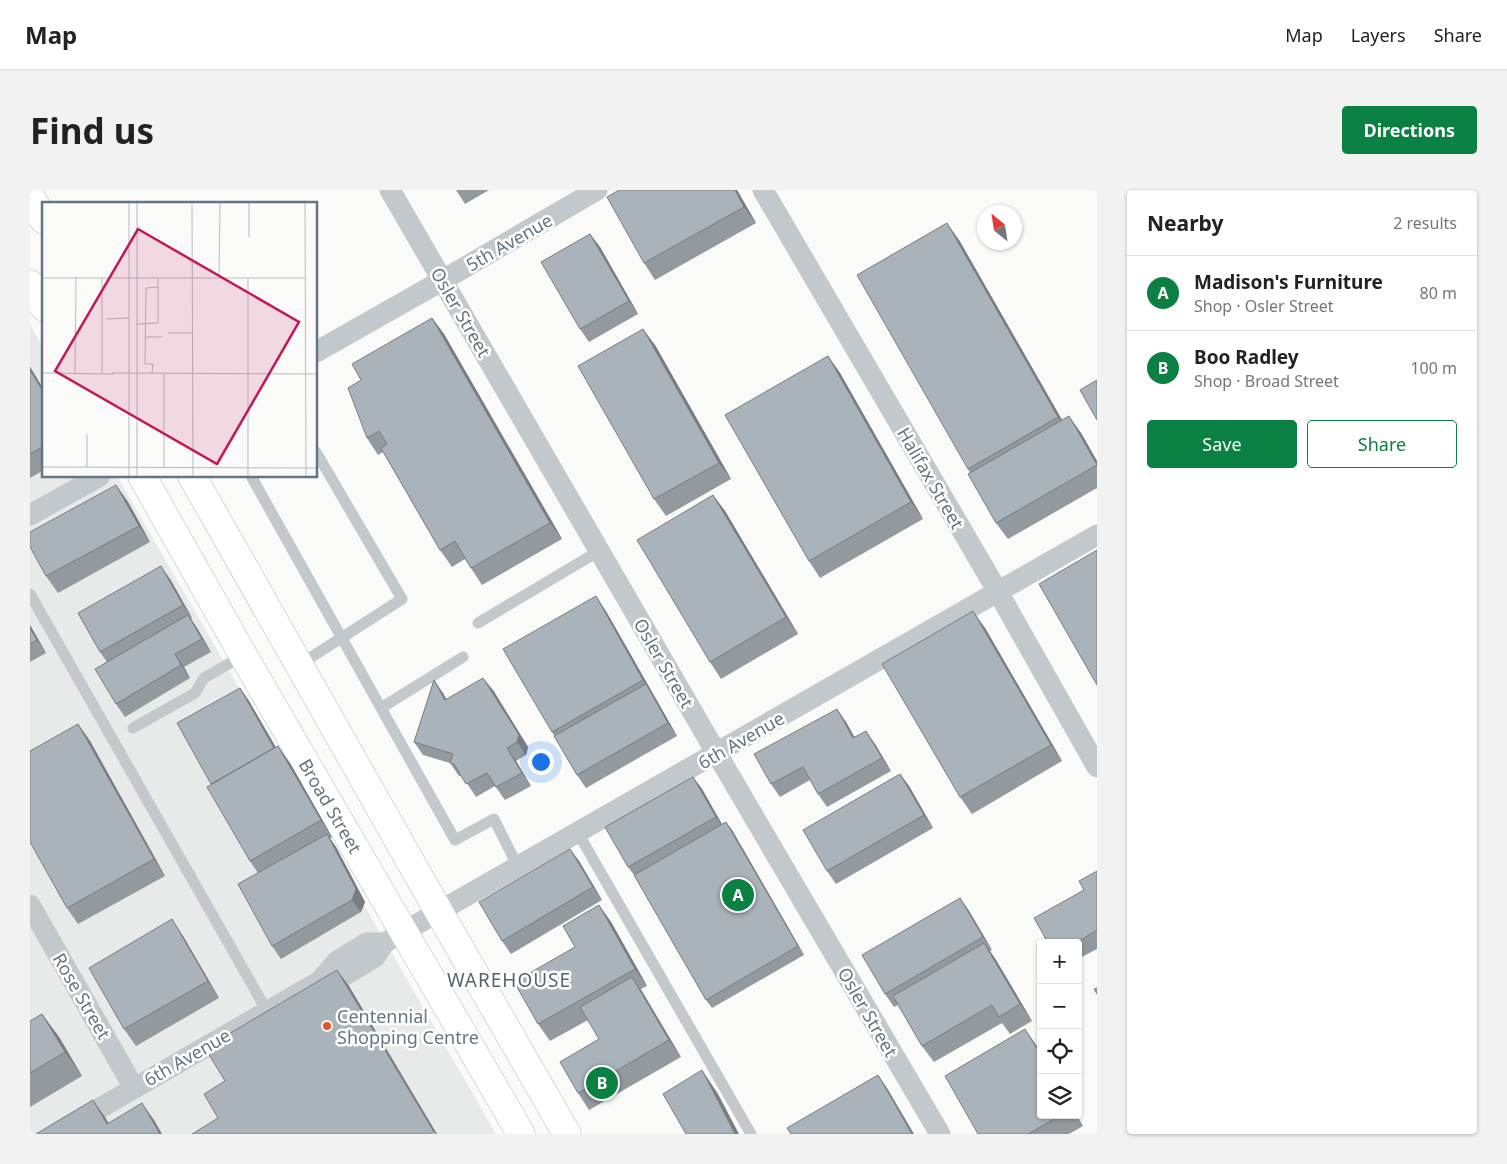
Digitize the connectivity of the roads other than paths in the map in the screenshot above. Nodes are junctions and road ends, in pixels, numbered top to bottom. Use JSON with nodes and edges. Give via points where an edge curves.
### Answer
{"nodes":[{"id":1,"x":390,"y":190,"type":"edge"},
{"id":2,"x":597,"y":190,"type":"edge"},
{"id":3,"x":763,"y":190,"type":"edge"},
{"id":4,"x":30,"y":196,"type":"edge"},
{"id":5,"x":573,"y":196,"type":"edge"},
{"id":6,"x":42,"y":217,"type":"edge"},
{"id":7,"x":443,"y":280,"type":"junction"},
{"id":8,"x":30,"y":284,"type":"edge"},
{"id":9,"x":42,"y":304,"type":"edge"},
{"id":10,"x":318,"y":351,"type":"edge"},
{"id":11,"x":318,"y":455,"type":"edge"},
{"id":12,"x":96,"y":478,"type":"edge"},
{"id":13,"x":143,"y":478,"type":"edge"},
{"id":14,"x":193,"y":478,"type":"edge"},
{"id":15,"x":251,"y":478,"type":"edge"},
{"id":16,"x":30,"y":515,"type":"edge"},
{"id":17,"x":1097,"y":535,"type":"edge"},
{"id":18,"x":599,"y":552,"type":"junction"},
{"id":19,"x":998,"y":592,"type":"junction"},
{"id":20,"x":30,"y":594,"type":"edge"},
{"id":21,"x":478,"y":623,"type":"dead end"},
{"id":22,"x":341,"y":638,"type":"junction"},
{"id":23,"x":244,"y":655,"type":"junction"},
{"id":24,"x":463,"y":657,"type":"dead end"},
{"id":25,"x":299,"y":665,"type":"junction"},
{"id":26,"x":380,"y":708,"type":"junction"},
{"id":27,"x":133,"y":728,"type":"dead end"},
{"id":28,"x":717,"y":754,"type":"junction"},
{"id":29,"x":1097,"y":767,"type":"edge"},
{"id":30,"x":578,"y":833,"type":"junction"},
{"id":31,"x":518,"y":866,"type":"junction"},
{"id":32,"x":30,"y":905,"type":"edge"},
{"id":33,"x":439,"y":912,"type":"junction"},
{"id":34,"x":394,"y":938,"type":"junction"},
{"id":35,"x":267,"y":1011,"type":"junction"},
{"id":36,"x":134,"y":1088,"type":"junction"},
{"id":37,"x":55,"y":1134,"type":"edge"},
{"id":38,"x":521,"y":1134,"type":"edge"},
{"id":39,"x":568,"y":1134,"type":"edge"},
{"id":40,"x":751,"y":1134,"type":"edge"},
{"id":41,"x":940,"y":1134,"type":"edge"}],
"edges":[{"from":1,"to":7,"type":"street","name":"Osler Street"},
{"from":2,"to":5,"type":"street","name":"5th Avenue"},
{"from":3,"to":19,"type":"street","name":"Halifax Street"},
{"from":4,"to":6,"type":"main road"},
{"from":5,"to":7,"type":"street","name":"5th Avenue"},
{"from":7,"to":10,"type":"street","name":"5th Avenue"},
{"from":7,"to":18,"type":"street","name":"Osler Street"},
{"from":8,"to":9,"type":"main road"},
{"from":11,"to":22,"type":"lane","via":[[402,599]]},
{"from":12,"to":16,"type":"street"},
{"from":13,"to":23,"type":"main road","name":"Broad Street"},
{"from":14,"to":25,"type":"main road"},
{"from":15,"to":22,"type":"lane"},
{"from":17,"to":19,"type":"street","name":"6th Avenue"},
{"from":18,"to":21,"type":"lane"},
{"from":18,"to":28,"type":"street","name":"Osler Street"},
{"from":19,"to":28,"type":"street","name":"6th Avenue"},
{"from":19,"to":29,"type":"street","name":"Halifax Street"},
{"from":20,"to":35,"type":"lane"},
{"from":22,"to":25,"type":"lane"},
{"from":22,"to":26,"type":"lane"},
{"from":23,"to":27,"type":"lane","via":[[204,678],[195,693]]},
{"from":23,"to":34,"type":"main road","name":"Broad Street"},
{"from":24,"to":26,"type":"lane"},
{"from":25,"to":33,"type":"main road"},
{"from":26,"to":31,"type":"lane","via":[[456,840],[494,818]]},
{"from":28,"to":30,"type":"street","name":"6th Avenue"},
{"from":28,"to":41,"type":"street","name":"Osler Street"},
{"from":30,"to":31,"type":"street","name":"6th Avenue"},
{"from":30,"to":40,"type":"lane"},
{"from":31,"to":33,"type":"street","name":"6th Avenue"},
{"from":32,"to":36,"type":"street","name":"Rose Street"},
{"from":33,"to":34,"type":"street","name":"6th Avenue"},
{"from":33,"to":39,"type":"main road"},
{"from":34,"to":35,"type":"street","name":"6th Avenue","via":[[367,943],[337,961],[320,981]]},
{"from":34,"to":38,"type":"main road","name":"Broad Street"},
{"from":35,"to":36,"type":"street","name":"6th Avenue"},
{"from":36,"to":37,"type":"street","name":"6th Avenue"}]}
